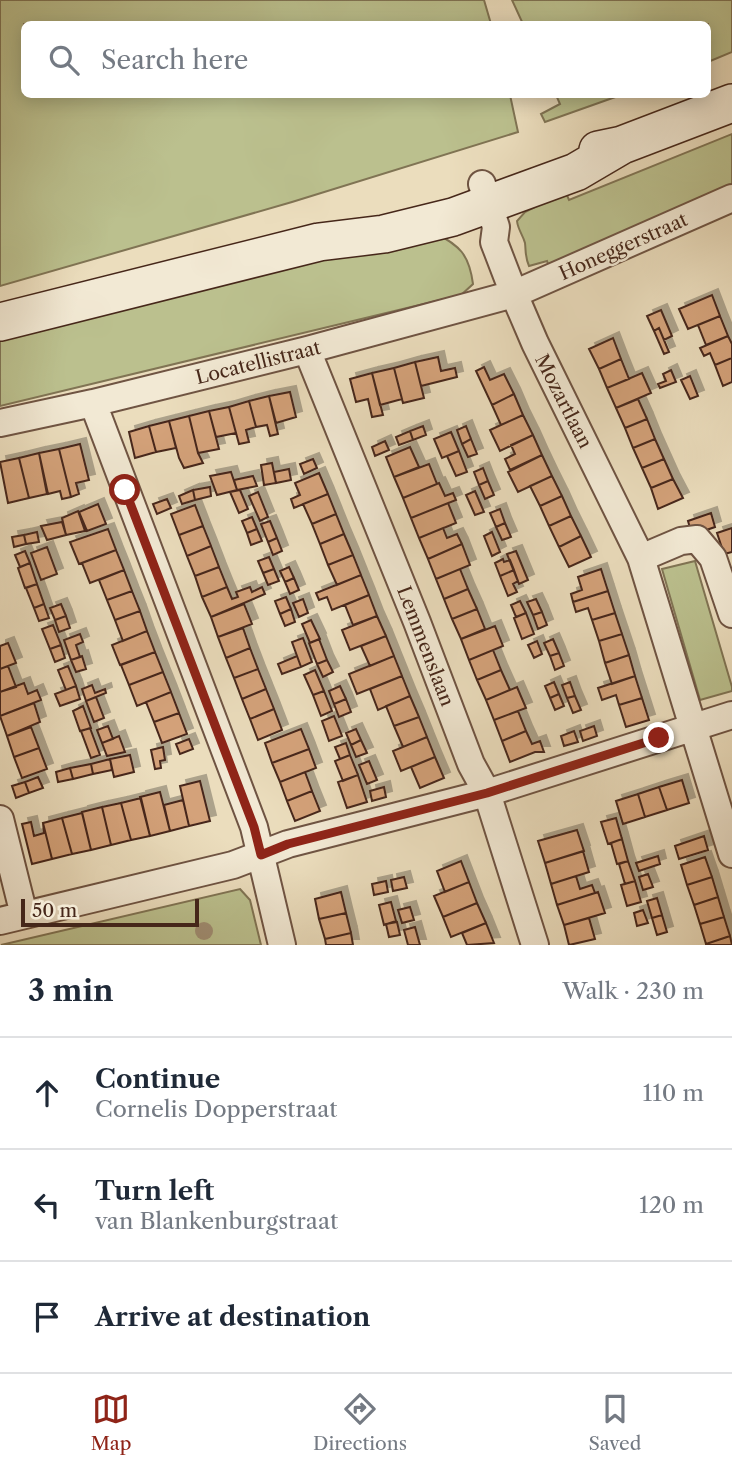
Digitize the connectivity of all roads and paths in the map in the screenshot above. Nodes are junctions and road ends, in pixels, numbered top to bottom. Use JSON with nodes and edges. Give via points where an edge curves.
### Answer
{"nodes":[{"id":1,"x":732,"y":103,"type":"edge"},
{"id":2,"x":475,"y":198,"type":"junction"},
{"id":3,"x":732,"y":198,"type":"edge"},
{"id":4,"x":514,"y":294,"type":"junction"},
{"id":5,"x":0,"y":322,"type":"edge"},
{"id":6,"x":307,"y":351,"type":"junction"},
{"id":7,"x":93,"y":403,"type":"junction"},
{"id":8,"x":0,"y":423,"type":"edge"},
{"id":9,"x":640,"y":558,"type":"junction"},
{"id":10,"x":732,"y":614,"type":"edge"},
{"id":11,"x":732,"y":715,"type":"edge"},
{"id":12,"x":693,"y":728,"type":"junction"},
{"id":13,"x":487,"y":793,"type":"junction"},
{"id":14,"x":0,"y":819,"type":"edge"},
{"id":15,"x":732,"y":854,"type":"edge"},
{"id":16,"x":261,"y":855,"type":"junction"},
{"id":17,"x":12,"y":918,"type":"edge"},
{"id":18,"x":282,"y":945,"type":"edge"},
{"id":19,"x":535,"y":945,"type":"edge"}],
"edges":[{"from":1,"to":2,"type":"main road","via":[[622,145],[576,172]]},
{"from":2,"to":4,"type":"street","name":"Mozartlaan","via":[[480,231],[494,242]]},
{"from":2,"to":5,"type":"main road","via":[[384,234],[319,242]]},
{"from":3,"to":4,"type":"street","name":"Honeggerstraat"},
{"from":4,"to":6,"type":"street","name":"Locatellistraat"},
{"from":4,"to":9,"type":"street","name":"Mozartlaan"},
{"from":6,"to":7,"type":"street","name":"Locatellistraat"},
{"from":6,"to":13,"type":"street","name":"Lemmenslaan","via":[[471,764]]},
{"from":7,"to":8,"type":"street","name":"Locatellistraat"},
{"from":7,"to":16,"type":"street"},
{"from":9,"to":10,"type":"street","via":[[697,539],[713,558]]},
{"from":9,"to":12,"type":"street","name":"Mozartlaan"},
{"from":11,"to":12,"type":"street"},
{"from":12,"to":13,"type":"street"},
{"from":12,"to":15,"type":"street","name":"Mozartlaan"},
{"from":13,"to":16,"type":"street"},
{"from":13,"to":19,"type":"street","name":"Lemmenslaan"},
{"from":14,"to":17,"type":"street"},
{"from":16,"to":17,"type":"street"},
{"from":16,"to":18,"type":"street"}]}
